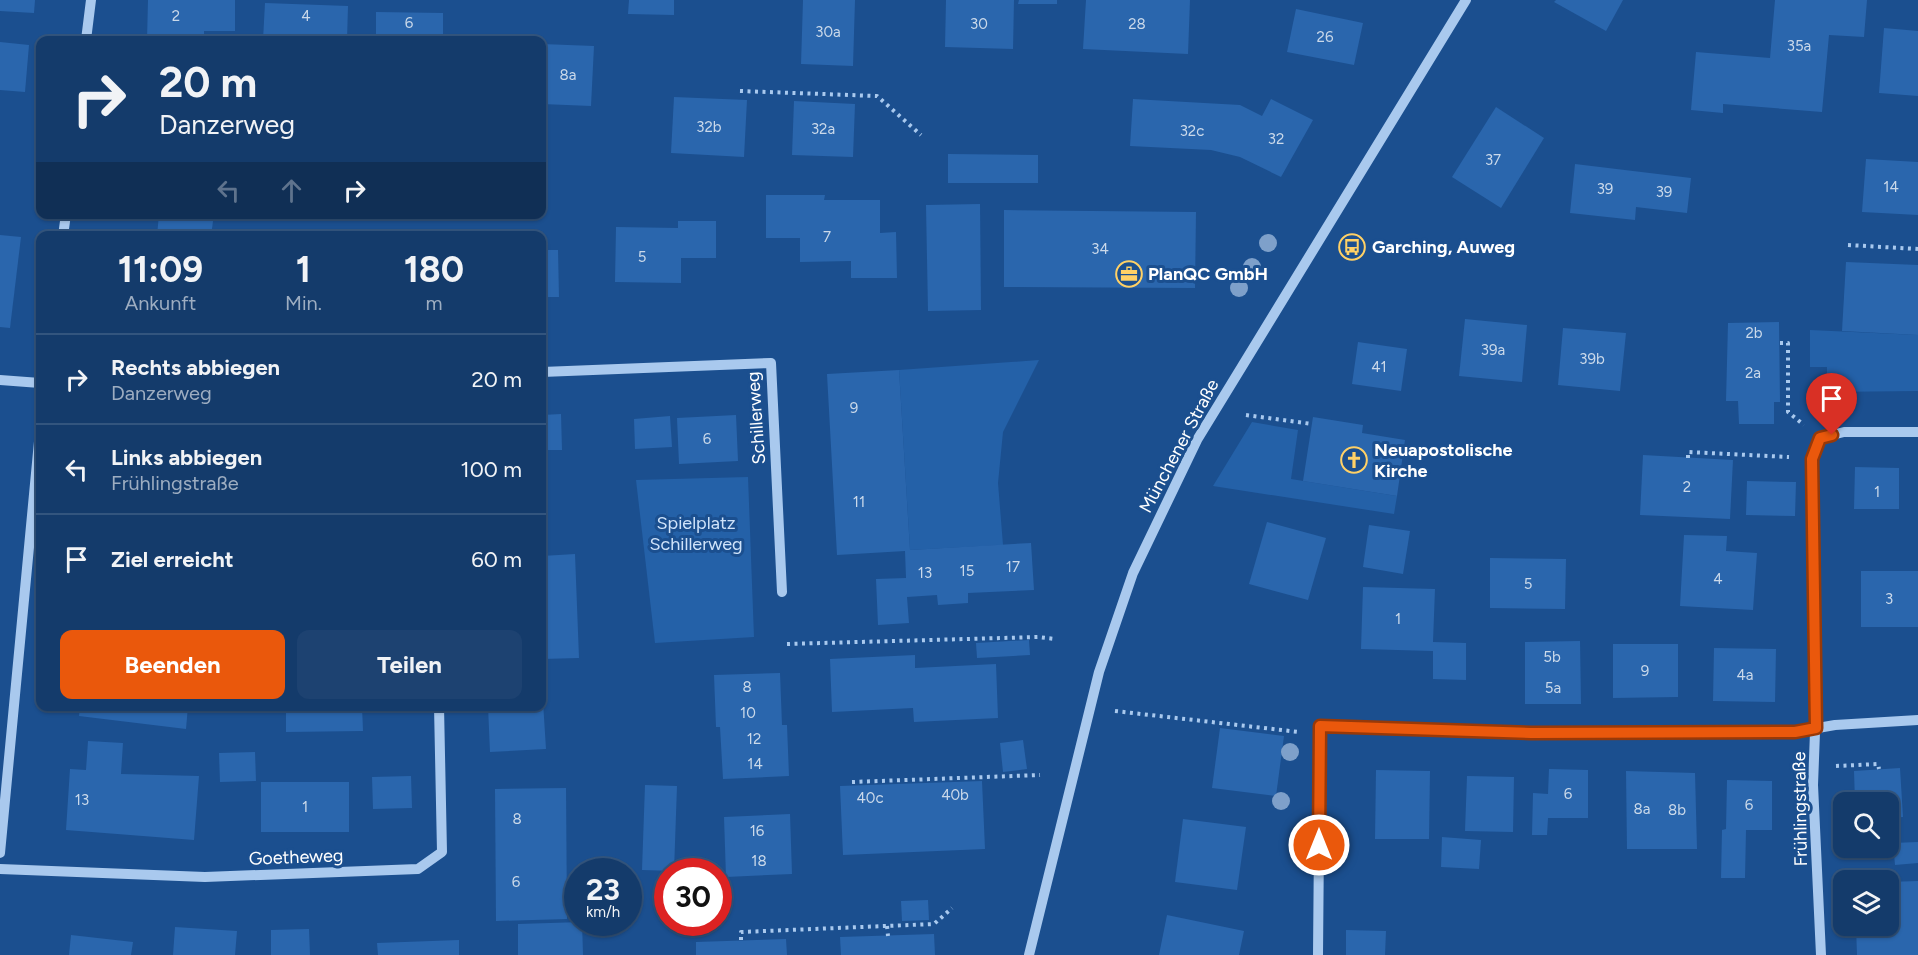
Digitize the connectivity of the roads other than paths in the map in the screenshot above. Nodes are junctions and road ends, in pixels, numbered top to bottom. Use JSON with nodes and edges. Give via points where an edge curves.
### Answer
{"nodes":[{"id":1,"x":91,"y":0,"type":"edge"},
{"id":2,"x":1466,"y":0,"type":"edge"},
{"id":3,"x":86,"y":36,"type":"edge"},
{"id":4,"x":546,"y":372,"type":"edge"},
{"id":5,"x":0,"y":380,"type":"edge"},
{"id":6,"x":36,"y":383,"type":"edge"},
{"id":7,"x":1918,"y":432,"type":"edge"},
{"id":8,"x":36,"y":465,"type":"edge"},
{"id":9,"x":782,"y":592,"type":"dead end"},
{"id":10,"x":439,"y":711,"type":"edge"},
{"id":11,"x":1918,"y":720,"type":"edge"},
{"id":12,"x":6,"y":721,"type":"edge"},
{"id":13,"x":1816,"y":728,"type":"junction"},
{"id":14,"x":0,"y":853,"type":"edge"},
{"id":15,"x":0,"y":869,"type":"edge"},
{"id":16,"x":1029,"y":955,"type":"edge"},
{"id":17,"x":1318,"y":955,"type":"edge"},
{"id":18,"x":1821,"y":955,"type":"edge"}],
"edges":[{"from":1,"to":3,"type":"street"},
{"from":2,"to":16,"type":"street","name":"Münchener Straße","via":[[1197,440],[1133,573],[1099,672]]},
{"from":4,"to":9,"type":"street","name":"Schillerweg","via":[[771,363]]},
{"from":5,"to":6,"type":"street"},
{"from":7,"to":13,"type":"street","name":"Frühlingstraße","via":[[1844,432],[1820,438],[1812,459]]},
{"from":8,"to":12,"type":"street"},
{"from":10,"to":15,"type":"street","name":"Goetheweg","via":[[442,852],[418,869],[205,877]]},
{"from":11,"to":13,"type":"street"},
{"from":12,"to":14,"type":"street"},
{"from":13,"to":17,"type":"street","via":[[1795,732],[1320,730]]},
{"from":13,"to":18,"type":"street","name":"Frühlingstraße","via":[[1813,785]]}]}
